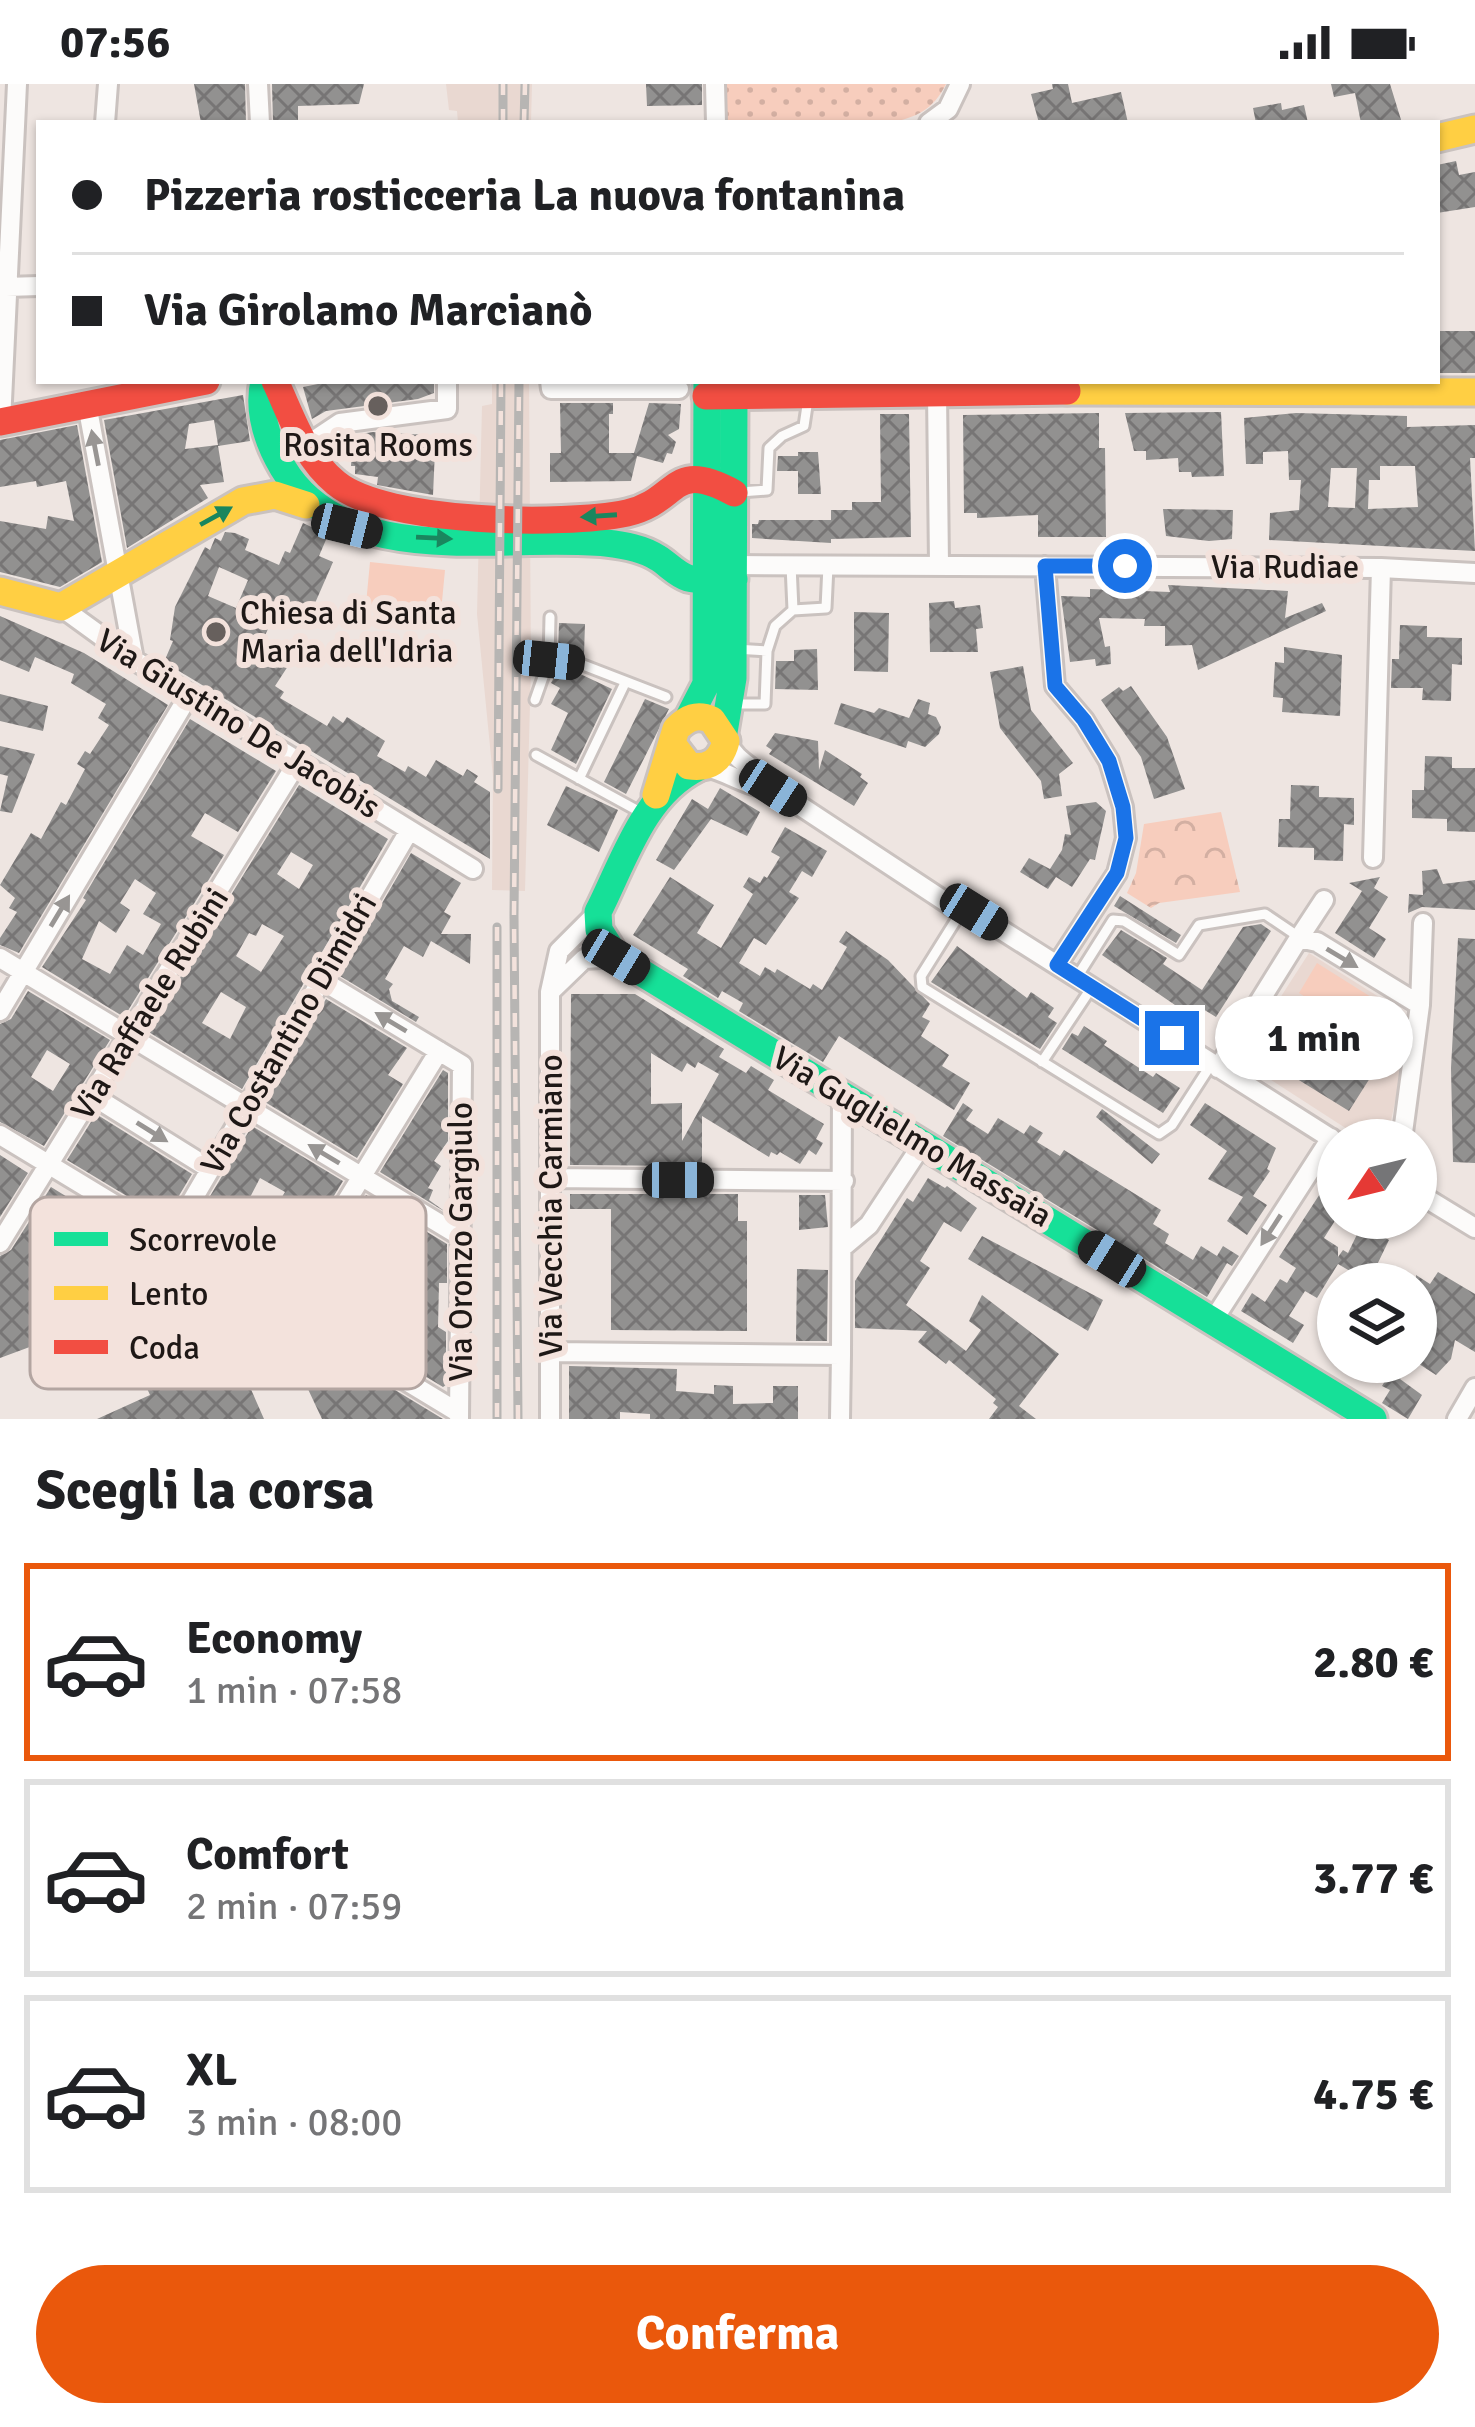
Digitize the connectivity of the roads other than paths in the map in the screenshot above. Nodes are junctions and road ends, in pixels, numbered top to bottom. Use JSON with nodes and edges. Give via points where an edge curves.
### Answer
{"nodes":[{"id":1,"x":17,"y":84,"type":"edge"},
{"id":2,"x":108,"y":84,"type":"edge"},
{"id":3,"x":258,"y":84,"type":"edge"},
{"id":4,"x":715,"y":84,"type":"edge"},
{"id":5,"x":961,"y":84,"type":"edge"},
{"id":6,"x":104,"y":120,"type":"edge"},
{"id":7,"x":260,"y":120,"type":"edge"},
{"id":8,"x":716,"y":120,"type":"edge"},
{"id":9,"x":933,"y":120,"type":"edge"},
{"id":10,"x":1475,"y":129,"type":"edge"},
{"id":11,"x":1440,"y":137,"type":"edge"},
{"id":12,"x":36,"y":286,"type":"edge"},
{"id":13,"x":6,"y":287,"type":"junction"},
{"id":14,"x":190,"y":384,"type":"edge"},
{"id":15,"x":263,"y":384,"type":"edge"},
{"id":16,"x":276,"y":384,"type":"edge"},
{"id":17,"x":447,"y":384,"type":"edge"},
{"id":18,"x":550,"y":384,"type":"edge"},
{"id":19,"x":706,"y":390,"type":"edge"},
{"id":20,"x":1475,"y":392,"type":"edge"},
{"id":21,"x":937,"y":393,"type":"junction"},
{"id":22,"x":808,"y":394,"type":"junction"},
{"id":23,"x":87,"y":404,"type":"junction"},
{"id":24,"x":1,"y":422,"type":"edge"},
{"id":25,"x":304,"y":447,"type":"junction"},
{"id":26,"x":704,"y":477,"type":"junction"},
{"id":27,"x":734,"y":493,"type":"junction"},
{"id":28,"x":320,"y":513,"type":"junction"},
{"id":29,"x":637,"y":550,"type":"junction"},
{"id":30,"x":939,"y":564,"type":"junction"},
{"id":31,"x":791,"y":565,"type":"junction"},
{"id":32,"x":828,"y":565,"type":"junction"},
{"id":33,"x":1045,"y":566,"type":"junction"},
{"id":34,"x":1382,"y":568,"type":"junction"},
{"id":35,"x":735,"y":572,"type":"junction"},
{"id":36,"x":1475,"y":573,"type":"edge"},
{"id":37,"x":119,"y":575,"type":"junction"},
{"id":38,"x":704,"y":579,"type":"junction"},
{"id":39,"x":0,"y":591,"type":"edge"},
{"id":40,"x":61,"y":607,"type":"junction"},
{"id":41,"x":793,"y":610,"type":"junction"},
{"id":42,"x":550,"y":617,"type":"dead end"},
{"id":43,"x":719,"y":648,"type":"junction"},
{"id":44,"x":767,"y":651,"type":"junction"},
{"id":45,"x":134,"y":660,"type":"junction"},
{"id":46,"x":549,"y":660,"type":"junction"},
{"id":47,"x":625,"y":683,"type":"junction"},
{"id":48,"x":189,"y":695,"type":"junction"},
{"id":49,"x":666,"y":698,"type":"dead end"},
{"id":50,"x":536,"y":700,"type":"dead end"},
{"id":51,"x":689,"y":717,"type":"junction"},
{"id":52,"x":726,"y":726,"type":"junction"},
{"id":53,"x":673,"y":746,"type":"junction"},
{"id":54,"x":536,"y":755,"type":"dead end"},
{"id":55,"x":297,"y":763,"type":"junction"},
{"id":56,"x":702,"y":768,"type":"junction"},
{"id":57,"x":579,"y":778,"type":"junction"},
{"id":58,"x":773,"y":788,"type":"junction"},
{"id":59,"x":650,"y":811,"type":"junction"},
{"id":60,"x":410,"y":831,"type":"junction"},
{"id":61,"x":1373,"y":858,"type":"dead end"},
{"id":62,"x":473,"y":869,"type":"dead end"},
{"id":63,"x":1324,"y":900,"type":"dead end"},
{"id":64,"x":961,"y":912,"type":"junction"},
{"id":65,"x":599,"y":921,"type":"junction"},
{"id":66,"x":1423,"y":922,"type":"dead end"},
{"id":67,"x":1299,"y":938,"type":"junction"},
{"id":68,"x":616,"y":957,"type":"junction"},
{"id":69,"x":0,"y":958,"type":"edge"},
{"id":70,"x":584,"y":959,"type":"junction"},
{"id":71,"x":1057,"y":965,"type":"junction"},
{"id":72,"x":24,"y":972,"type":"junction"},
{"id":73,"x":321,"y":980,"type":"junction"},
{"id":74,"x":1084,"y":982,"type":"junction"},
{"id":75,"x":550,"y":992,"type":"junction"},
{"id":76,"x":1420,"y":1005,"type":"junction"},
{"id":77,"x":0,"y":1011,"type":"edge"},
{"id":78,"x":130,"y":1036,"type":"junction"},
{"id":79,"x":439,"y":1052,"type":"junction"},
{"id":80,"x":1042,"y":1062,"type":"junction"},
{"id":81,"x":1215,"y":1066,"type":"junction"},
{"id":82,"x":842,"y":1095,"type":"junction"},
{"id":83,"x":93,"y":1096,"type":"junction"},
{"id":84,"x":247,"y":1107,"type":"junction"},
{"id":85,"x":1405,"y":1119,"type":"edge"},
{"id":86,"x":1317,"y":1129,"type":"edge"},
{"id":87,"x":0,"y":1135,"type":"edge"},
{"id":88,"x":923,"y":1143,"type":"junction"},
{"id":89,"x":50,"y":1165,"type":"junction"},
{"id":90,"x":1317,"y":1165,"type":"edge"},
{"id":91,"x":210,"y":1169,"type":"junction"},
{"id":92,"x":363,"y":1178,"type":"junction"},
{"id":93,"x":553,"y":1178,"type":"junction"},
{"id":94,"x":844,"y":1181,"type":"junction"},
{"id":95,"x":103,"y":1197,"type":"edge"},
{"id":96,"x":194,"y":1197,"type":"edge"},
{"id":97,"x":351,"y":1197,"type":"edge"},
{"id":98,"x":395,"y":1197,"type":"edge"},
{"id":99,"x":1437,"y":1205,"type":"edge"},
{"id":100,"x":426,"y":1216,"type":"edge"},
{"id":101,"x":1475,"y":1228,"type":"edge"},
{"id":102,"x":460,"y":1236,"type":"junction"},
{"id":103,"x":0,"y":1243,"type":"edge"},
{"id":104,"x":844,"y":1246,"type":"junction"},
{"id":105,"x":1212,"y":1322,"type":"junction"},
{"id":106,"x":552,"y":1352,"type":"junction"},
{"id":107,"x":841,"y":1354,"type":"junction"},
{"id":108,"x":1475,"y":1388,"type":"edge"},
{"id":109,"x":416,"y":1389,"type":"edge"},
{"id":110,"x":459,"y":1416,"type":"edge"},
{"id":111,"x":550,"y":1419,"type":"edge"},
{"id":112,"x":840,"y":1419,"type":"edge"},
{"id":113,"x":1373,"y":1419,"type":"edge"},
{"id":114,"x":1457,"y":1419,"type":"edge"}],
"edges":[{"from":1,"to":13,"type":"street"},
{"from":2,"to":6,"type":"street"},
{"from":3,"to":7,"type":"street"},
{"from":4,"to":8,"type":"street"},
{"from":5,"to":9,"type":"street"},
{"from":10,"to":11,"type":"main road"},
{"from":12,"to":13,"type":"street"},
{"from":13,"to":24,"type":"street"},
{"from":14,"to":23,"type":"main road"},
{"from":15,"to":28,"type":"main road","via":[[259,404],[279,467]]},
{"from":16,"to":25,"type":"main road"},
{"from":17,"to":25,"type":"street","via":[[447,409],[340,422]]},
{"from":18,"to":19,"type":"street"},
{"from":19,"to":22,"type":"main road"},
{"from":19,"to":26,"type":"main road"},
{"from":19,"to":27,"type":"main road"},
{"from":20,"to":21,"type":"main road"},
{"from":21,"to":22,"type":"main road"},
{"from":21,"to":30,"type":"street"},
{"from":22,"to":27,"type":"lane","via":[[804,426],[769,448],[766,490]]},
{"from":23,"to":24,"type":"main road"},
{"from":37,"to":23,"type":"street","one_way":true},
{"from":26,"to":25,"type":"main road","one_way":true,"via":[[679,478],[641,509],[603,518],[433,514],[352,495]]},
{"from":26,"to":27,"type":"main road"},
{"from":26,"to":38,"type":"main road"},
{"from":27,"to":35,"type":"main road"},
{"from":28,"to":29,"type":"main road","one_way":true,"via":[[375,533]]},
{"from":37,"to":28,"type":"main road","one_way":true,"via":[[243,501],[275,495]]},
{"from":29,"to":38,"type":"main road"},
{"from":29,"to":43,"type":"main road","via":[[676,582]]},
{"from":30,"to":32,"type":"street","name":"Via Rudiae"},
{"from":30,"to":33,"type":"street","name":"Via Rudiae"},
{"from":31,"to":32,"type":"street","name":"Via Rudiae"},
{"from":31,"to":35,"type":"street","name":"Via Rudiae"},
{"from":31,"to":41,"type":"lane"},
{"from":32,"to":41,"type":"lane","via":[[826,608]]},
{"from":33,"to":34,"type":"street","name":"Via Rudiae"},
{"from":33,"to":71,"type":"street","via":[[1055,686],[1109,761],[1126,838],[1117,873]]},
{"from":34,"to":36,"type":"street","name":"Via Rudiae"},
{"from":34,"to":61,"type":"street"},
{"from":35,"to":38,"type":"main road"},
{"from":35,"to":43,"type":"main road"},
{"from":37,"to":40,"type":"main road"},
{"from":37,"to":45,"type":"street"},
{"from":38,"to":43,"type":"main road"},
{"from":39,"to":40,"type":"main road","name":"Via Giustino De Jacobis"},
{"from":40,"to":45,"type":"street","name":"Via Giustino De Jacobis"},
{"from":41,"to":44,"type":"lane"},
{"from":42,"to":46,"type":"lane"},
{"from":43,"to":44,"type":"lane"},
{"from":43,"to":51,"type":"main road"},
{"from":43,"to":52,"type":"main road"},
{"from":44,"to":52,"type":"lane","via":[[766,704]]},
{"from":45,"to":48,"type":"street","name":"Via Giustino De Jacobis"},
{"from":46,"to":47,"type":"lane"},
{"from":46,"to":50,"type":"lane"},
{"from":47,"to":49,"type":"lane"},
{"from":47,"to":57,"type":"lane"},
{"from":48,"to":55,"type":"street","name":"Via Giustino De Jacobis"},
{"from":72,"to":48,"type":"street","one_way":true},
{"from":51,"to":52,"type":"main road"},
{"from":51,"to":53,"type":"main road"},
{"from":52,"to":56,"type":"main road","via":[[721,758]]},
{"from":52,"to":58,"type":"street","via":[[735,759]]},
{"from":53,"to":56,"type":"main road","via":[[682,761]]},
{"from":53,"to":59,"type":"main road"},
{"from":54,"to":57,"type":"lane"},
{"from":55,"to":60,"type":"street","name":"Via Giustino De Jacobis"},
{"from":55,"to":78,"type":"street","name":"Via Raffaele Rubini"},
{"from":56,"to":58,"type":"street"},
{"from":56,"to":59,"type":"main road","via":[[678,777]]},
{"from":57,"to":59,"type":"lane"},
{"from":58,"to":64,"type":"street"},
{"from":59,"to":65,"type":"main road"},
{"from":60,"to":62,"type":"street","name":"Via Giustino De Jacobis"},
{"from":60,"to":73,"type":"street","name":"Via Costantino Dimidri"},
{"from":63,"to":67,"type":"street"},
{"from":64,"to":71,"type":"street","via":[[974,912]]},
{"from":64,"to":80,"type":"lane","via":[[922,986]]},
{"from":65,"to":68,"type":"main road","name":"Via Guglielmo Massaia"},
{"from":65,"to":70,"type":"street"},
{"from":65,"to":75,"type":"street","name":"Via Vecchia Carmiano","via":[[559,951]]},
{"from":66,"to":76,"type":"street"},
{"from":67,"to":74,"type":"lane","via":[[1265,914],[1199,925],[1179,956],[1113,920]]},
{"from":67,"to":76,"type":"street","one_way":true},
{"from":67,"to":81,"type":"street"},
{"from":68,"to":70,"type":"street"},
{"from":68,"to":82,"type":"main road","name":"Via Guglielmo Massaia"},
{"from":69,"to":72,"type":"street"},
{"from":70,"to":75,"type":"street"},
{"from":71,"to":74,"type":"street"},
{"from":72,"to":77,"type":"street"},
{"from":72,"to":78,"type":"street"},
{"from":79,"to":73,"type":"street","one_way":true},
{"from":73,"to":84,"type":"street","name":"Via Costantino Dimidri"},
{"from":74,"to":80,"type":"lane"},
{"from":74,"to":81,"type":"street"},
{"from":75,"to":93,"type":"street","name":"Via Vecchia Carmiano"},
{"from":76,"to":85,"type":"street"},
{"from":78,"to":83,"type":"street","name":"Via Raffaele Rubini"},
{"from":78,"to":84,"type":"street"},
{"from":79,"to":92,"type":"street"},
{"from":79,"to":102,"type":"street","name":"Via Oronzo Gargiulo","via":[[462,1065]]},
{"from":80,"to":81,"type":"lane","via":[[1159,1134]]},
{"from":81,"to":86,"type":"street"},
{"from":82,"to":88,"type":"main road","name":"Via Guglielmo Massaia"},
{"from":82,"to":94,"type":"street"},
{"from":83,"to":89,"type":"street","name":"Via Raffaele Rubini"},
{"from":83,"to":91,"type":"street","one_way":true},
{"from":84,"to":91,"type":"street","name":"Via Costantino Dimidri"},
{"from":92,"to":84,"type":"street","one_way":true},
{"from":87,"to":89,"type":"street"},
{"from":88,"to":104,"type":"street","via":[[869,1226]]},
{"from":88,"to":105,"type":"main road","name":"Via Guglielmo Massaia"},
{"from":89,"to":95,"type":"street"},
{"from":89,"to":103,"type":"street","name":"Via Raffaele Rubini"},
{"from":90,"to":105,"type":"street","one_way":true},
{"from":91,"to":96,"type":"street","name":"Via Costantino Dimidri"},
{"from":92,"to":97,"type":"street"},
{"from":92,"to":98,"type":"street"},
{"from":93,"to":94,"type":"street"},
{"from":93,"to":106,"type":"street","name":"Via Vecchia Carmiano"},
{"from":94,"to":104,"type":"street"},
{"from":99,"to":101,"type":"street"},
{"from":100,"to":102,"type":"street"},
{"from":102,"to":110,"type":"street","name":"Via Oronzo Gargiulo"},
{"from":104,"to":107,"type":"street"},
{"from":105,"to":113,"type":"main road","name":"Via Guglielmo Massaia"},
{"from":106,"to":107,"type":"street"},
{"from":106,"to":111,"type":"street","name":"Via Vecchia Carmiano"},
{"from":107,"to":112,"type":"street"},
{"from":108,"to":114,"type":"street"},
{"from":109,"to":110,"type":"street"}]}
